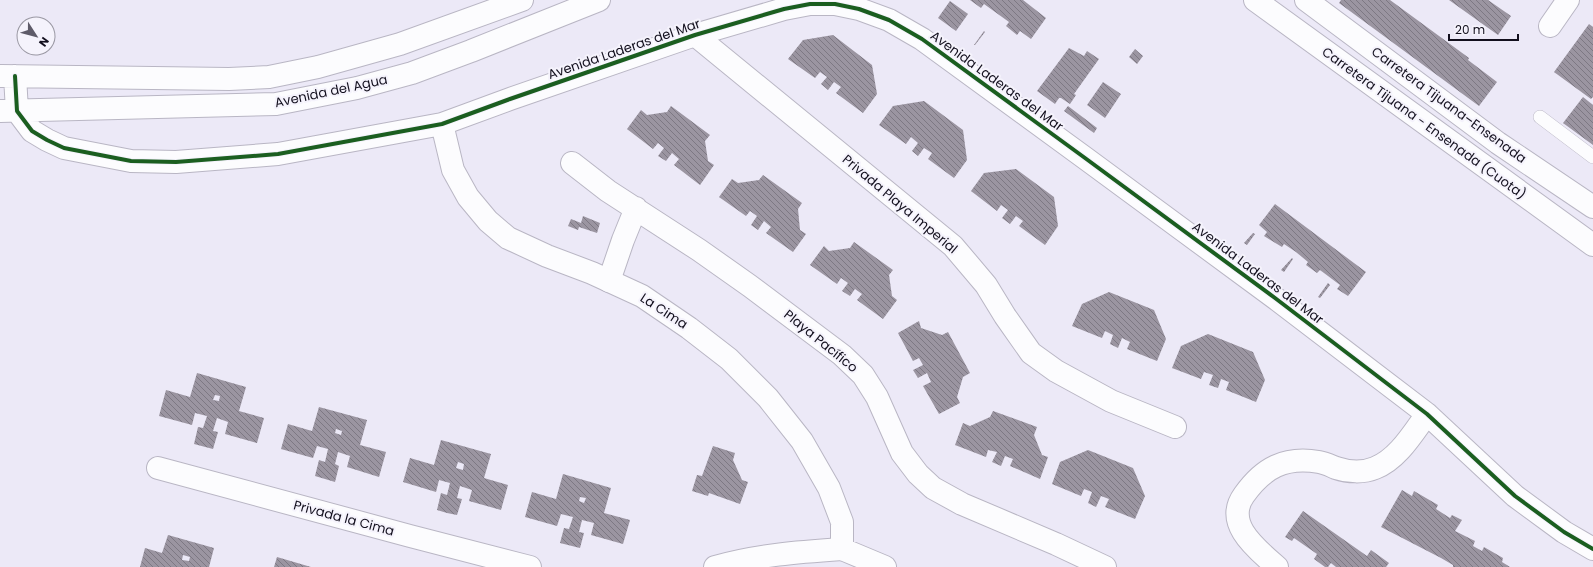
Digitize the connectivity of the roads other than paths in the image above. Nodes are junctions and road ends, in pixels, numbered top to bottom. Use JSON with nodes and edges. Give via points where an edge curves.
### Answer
{"nodes":[{"id":1,"x":522,"y":0,"type":"edge"},
{"id":2,"x":599,"y":0,"type":"edge"},
{"id":3,"x":1255,"y":0,"type":"edge"},
{"id":4,"x":1306,"y":0,"type":"edge"},
{"id":5,"x":1568,"y":0,"type":"edge"},
{"id":6,"x":1550,"y":26,"type":"dead end"},
{"id":7,"x":695,"y":35,"type":"junction"},
{"id":8,"x":8,"y":76,"type":"edge"},
{"id":9,"x":9,"y":111,"type":"edge"},
{"id":10,"x":1540,"y":117,"type":"dead end"},
{"id":11,"x":442,"y":124,"type":"junction"},
{"id":12,"x":1593,"y":157,"type":"edge"},
{"id":13,"x":572,"y":162,"type":"dead end"},
{"id":14,"x":636,"y":208,"type":"junction"},
{"id":15,"x":1593,"y":208,"type":"edge"},
{"id":16,"x":1593,"y":245,"type":"edge"},
{"id":17,"x":609,"y":281,"type":"junction"},
{"id":18,"x":1427,"y":414,"type":"junction"},
{"id":19,"x":1175,"y":427,"type":"dead end"},
{"id":20,"x":158,"y":468,"type":"dead end"},
{"id":21,"x":842,"y":549,"type":"junction"},
{"id":22,"x":1593,"y":549,"type":"edge"},
{"id":23,"x":530,"y":567,"type":"edge"},
{"id":24,"x":715,"y":567,"type":"edge"},
{"id":25,"x":885,"y":567,"type":"edge"},
{"id":26,"x":1105,"y":567,"type":"edge"},
{"id":27,"x":1277,"y":567,"type":"edge"}],
"edges":[{"from":1,"to":8,"type":"main road","name":"Avenida del Agua","via":[[400,44],[318,67],[269,77],[221,79]]},
{"from":2,"to":9,"type":"main road","name":"Avenida del Agua","via":[[472,52],[412,73],[357,88],[276,104]]},
{"from":3,"to":16,"type":"main road","name":"Carretera Tijuana - Ensenada (Cuota)"},
{"from":4,"to":15,"type":"main road","name":"Carretera Tijuana–Ensenada","via":[[1498,143]]},
{"from":5,"to":6,"type":"main road"},
{"from":7,"to":11,"type":"main road","name":"Avenida Laderas del Mar"},
{"from":7,"to":18,"type":"main road","name":"Avenida Laderas del Mar","via":[[810,4],[835,4],[859,9],[889,20],[922,39],[1060,139]]},
{"from":7,"to":19,"type":"main road","name":"Privada Playa Imperial","via":[[953,246],[986,285],[1031,353],[1056,371],[1110,400]]},
{"from":8,"to":9,"type":"main road"},
{"from":9,"to":11,"type":"main road","name":"Avenida Laderas del Mar","via":[[32,131],[64,148],[131,161],[176,162],[278,154]]},
{"from":10,"to":12,"type":"lane"},
{"from":11,"to":17,"type":"main road","name":"La Cima","via":[[453,170],[468,197],[488,221],[508,238]]},
{"from":13,"to":14,"type":"main road","name":"Playa Pacífico","via":[[608,191]]},
{"from":14,"to":17,"type":"main road"},
{"from":14,"to":26,"type":"main road","name":"Playa Pacífico","via":[[750,286],[842,355],[863,375],[877,397],[902,453],[933,488],[962,504]]},
{"from":17,"to":21,"type":"main road","name":"La Cima","via":[[642,296],[689,328],[729,359],[768,398],[802,441],[829,488],[842,522]]},
{"from":18,"to":22,"type":"main road","name":"Avenida Laderas del Mar","via":[[1515,496],[1564,532]]},
{"from":18,"to":27,"type":"main road","via":[[1400,449],[1375,468],[1357,472],[1319,462],[1300,461],[1268,469],[1253,483],[1242,498],[1237,513],[1241,530]]},
{"from":20,"to":23,"type":"main road","name":"Privada la Cima"},
{"from":21,"to":24,"type":"main road","via":[[783,554]]},
{"from":21,"to":25,"type":"main road"}]}
